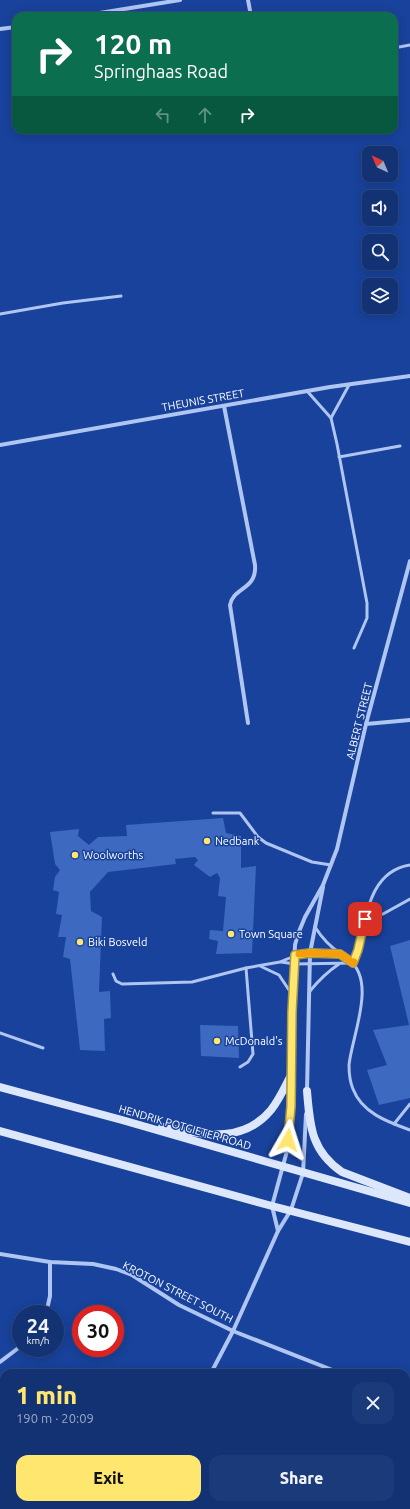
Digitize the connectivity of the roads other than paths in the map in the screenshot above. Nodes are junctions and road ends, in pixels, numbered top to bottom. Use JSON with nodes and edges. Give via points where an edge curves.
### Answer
{"nodes":[{"id":1,"x":180,"y":0,"type":"edge"},
{"id":2,"x":248,"y":0,"type":"edge"},
{"id":3,"x":106,"y":12,"type":"edge"},
{"id":4,"x":250,"y":12,"type":"edge"},
{"id":5,"x":12,"y":28,"type":"edge"},
{"id":6,"x":0,"y":29,"type":"edge"},
{"id":7,"x":410,"y":45,"type":"edge"},
{"id":8,"x":398,"y":47,"type":"edge"},
{"id":9,"x":121,"y":296,"type":"dead end"},
{"id":10,"x":0,"y":314,"type":"edge"},
{"id":11,"x":410,"y":376,"type":"edge"},
{"id":12,"x":349,"y":385,"type":"junction"},
{"id":13,"x":307,"y":391,"type":"junction"},
{"id":14,"x":224,"y":406,"type":"junction"},
{"id":15,"x":331,"y":418,"type":"junction"},
{"id":16,"x":0,"y":445,"type":"edge"},
{"id":17,"x":400,"y":446,"type":"dead end"},
{"id":18,"x":339,"y":457,"type":"junction"},
{"id":19,"x":410,"y":561,"type":"edge"},
{"id":20,"x":354,"y":648,"type":"dead end"},
{"id":21,"x":410,"y":720,"type":"edge"},
{"id":22,"x":248,"y":723,"type":"dead end"},
{"id":23,"x":366,"y":724,"type":"junction"},
{"id":24,"x":213,"y":813,"type":"dead end"},
{"id":25,"x":410,"y":865,"type":"edge"},
{"id":26,"x":332,"y":866,"type":"junction"},
{"id":27,"x":323,"y":885,"type":"junction"},
{"id":28,"x":410,"y":899,"type":"edge"},
{"id":29,"x":383,"y":914,"type":"dead end"},
{"id":30,"x":315,"y":927,"type":"junction"},
{"id":31,"x":310,"y":953,"type":"junction"},
{"id":32,"x":340,"y":954,"type":"junction"},
{"id":33,"x":295,"y":955,"type":"junction"},
{"id":34,"x":280,"y":962,"type":"junction"},
{"id":35,"x":353,"y":963,"type":"junction"},
{"id":36,"x":294,"y":964,"type":"junction"},
{"id":37,"x":310,"y":964,"type":"junction"},
{"id":38,"x":339,"y":964,"type":"junction"},
{"id":39,"x":260,"y":966,"type":"junction"},
{"id":40,"x":246,"y":968,"type":"junction"},
{"id":41,"x":113,"y":974,"type":"dead end"},
{"id":42,"x":310,"y":991,"type":"junction"},
{"id":43,"x":292,"y":996,"type":"junction"},
{"id":44,"x":0,"y":1034,"type":"edge"},
{"id":45,"x":42,"y":1048,"type":"dead end"},
{"id":46,"x":240,"y":1067,"type":"dead end"},
{"id":47,"x":291,"y":1075,"type":"junction"},
{"id":48,"x":0,"y":1087,"type":"edge"},
{"id":49,"x":307,"y":1092,"type":"junction"},
{"id":50,"x":410,"y":1104,"type":"edge"},
{"id":51,"x":122,"y":1120,"type":"junction"},
{"id":52,"x":394,"y":1124,"type":"junction"},
{"id":53,"x":410,"y":1130,"type":"edge"},
{"id":54,"x":0,"y":1131,"type":"edge"},
{"id":55,"x":282,"y":1167,"type":"junction"},
{"id":56,"x":303,"y":1172,"type":"junction"},
{"id":57,"x":410,"y":1198,"type":"edge"},
{"id":58,"x":410,"y":1203,"type":"edge"},
{"id":59,"x":272,"y":1206,"type":"junction"},
{"id":60,"x":291,"y":1210,"type":"junction"},
{"id":61,"x":278,"y":1230,"type":"junction"},
{"id":62,"x":410,"y":1242,"type":"edge"},
{"id":63,"x":0,"y":1254,"type":"edge"},
{"id":64,"x":50,"y":1262,"type":"junction"},
{"id":65,"x":48,"y":1305,"type":"edge"},
{"id":66,"x":233,"y":1331,"type":"junction"},
{"id":67,"x":12,"y":1353,"type":"edge"},
{"id":68,"x":0,"y":1362,"type":"edge"},
{"id":69,"x":213,"y":1369,"type":"edge"},
{"id":70,"x":330,"y":1369,"type":"edge"}],
"edges":[{"from":1,"to":3,"type":"street"},
{"from":2,"to":4,"type":"street"},
{"from":5,"to":6,"type":"street"},
{"from":7,"to":8,"type":"lane"},
{"from":9,"to":10,"type":"lane"},
{"from":11,"to":12,"type":"street","name":"THEUNIS STREET"},
{"from":12,"to":13,"type":"street","name":"THEUNIS STREET"},
{"from":12,"to":15,"type":"lane"},
{"from":13,"to":14,"type":"street","name":"THEUNIS STREET"},
{"from":13,"to":15,"type":"lane"},
{"from":14,"to":16,"type":"street","name":"THEUNIS STREET"},
{"from":14,"to":22,"type":"street","via":[[255,565],[253,580],[232,598],[230,605]]},
{"from":15,"to":18,"type":"lane"},
{"from":17,"to":18,"type":"lane"},
{"from":18,"to":20,"type":"lane","via":[[367,603],[367,618]]},
{"from":19,"to":23,"type":"street","name":"ALBERT STREET"},
{"from":21,"to":23,"type":"street"},
{"from":23,"to":26,"type":"street","name":"ALBERT STREET"},
{"from":24,"to":26,"type":"lane","via":[[240,813],[258,837],[266,843],[312,862]]},
{"from":25,"to":35,"type":"lane","via":[[397,869],[387,876],[372,895]]},
{"from":26,"to":27,"type":"street","name":"ALBERT STREET"},
{"from":27,"to":30,"type":"street","name":"ALBERT STREET"},
{"from":27,"to":33,"type":"street","name":"ALBERT STREET","via":[[298,934]]},
{"from":28,"to":29,"type":"lane"},
{"from":30,"to":31,"type":"street","name":"ALBERT STREET"},
{"from":30,"to":32,"type":"lane","via":[[330,947]]},
{"from":31,"to":32,"type":"lane"},
{"from":31,"to":33,"type":"lane"},
{"from":31,"to":37,"type":"street","name":"ALBERT STREET"},
{"from":32,"to":35,"type":"lane"},
{"from":33,"to":34,"type":"lane"},
{"from":33,"to":36,"type":"street","name":"ALBERT STREET"},
{"from":34,"to":36,"type":"lane"},
{"from":34,"to":39,"type":"lane"},
{"from":35,"to":38,"type":"lane"},
{"from":35,"to":52,"type":"lane","via":[[361,976],[362,1000],[350,1059],[351,1080],[356,1096],[362,1104],[369,1111]]},
{"from":36,"to":37,"type":"lane"},
{"from":36,"to":43,"type":"street","name":"ALBERT STREET"},
{"from":37,"to":38,"type":"lane"},
{"from":37,"to":42,"type":"street","name":"ALBERT STREET"},
{"from":38,"to":42,"type":"lane","via":[[328,971]]},
{"from":39,"to":40,"type":"lane"},
{"from":39,"to":43,"type":"lane","via":[[279,975]]},
{"from":40,"to":41,"type":"lane","via":[[184,983],[122,984],[116,982]]},
{"from":40,"to":46,"type":"lane","via":[[253,1054],[248,1062]]},
{"from":42,"to":49,"type":"street","name":"ALBERT STREET"},
{"from":43,"to":47,"type":"street","name":"ALBERT STREET"},
{"from":44,"to":45,"type":"lane"},
{"from":47,"to":51,"type":"main road","via":[[270,1111],[256,1124],[241,1131],[214,1135]]},
{"from":47,"to":55,"type":"street","name":"ALBERT STREET","via":[[287,1151]]},
{"from":48,"to":51,"type":"main road","name":"HENDRIK POTGIETER ROAD"},
{"from":49,"to":56,"type":"street","name":"ALBERT STREET"},
{"from":49,"to":57,"type":"main road","via":[[314,1140],[322,1154],[342,1172]]},
{"from":50,"to":52,"type":"lane"},
{"from":51,"to":55,"type":"main road","name":"HENDRIK POTGIETER ROAD"},
{"from":52,"to":53,"type":"lane"},
{"from":54,"to":59,"type":"main road"},
{"from":55,"to":56,"type":"main road","name":"HENDRIK POTGIETER ROAD"},
{"from":55,"to":59,"type":"street","name":"ALBERT STREET"},
{"from":56,"to":58,"type":"main road","name":"HENDRIK POTGIETER ROAD"},
{"from":56,"to":60,"type":"street","name":"ALBERT STREET"},
{"from":59,"to":60,"type":"main road"},
{"from":59,"to":61,"type":"street"},
{"from":60,"to":61,"type":"street","name":"ALBERT STREET"},
{"from":60,"to":62,"type":"main road"},
{"from":61,"to":66,"type":"street","name":"ALBERT STREET"},
{"from":63,"to":64,"type":"street","name":"KROTON STREET SOUTH"},
{"from":64,"to":65,"type":"street"},
{"from":64,"to":66,"type":"street","name":"KROTON STREET SOUTH","via":[[93,1264],[132,1275],[179,1305]]},
{"from":66,"to":69,"type":"street","name":"ALBERT STREET"},
{"from":66,"to":70,"type":"street","name":"KROTON STREET SOUTH"},
{"from":67,"to":68,"type":"street"}]}
